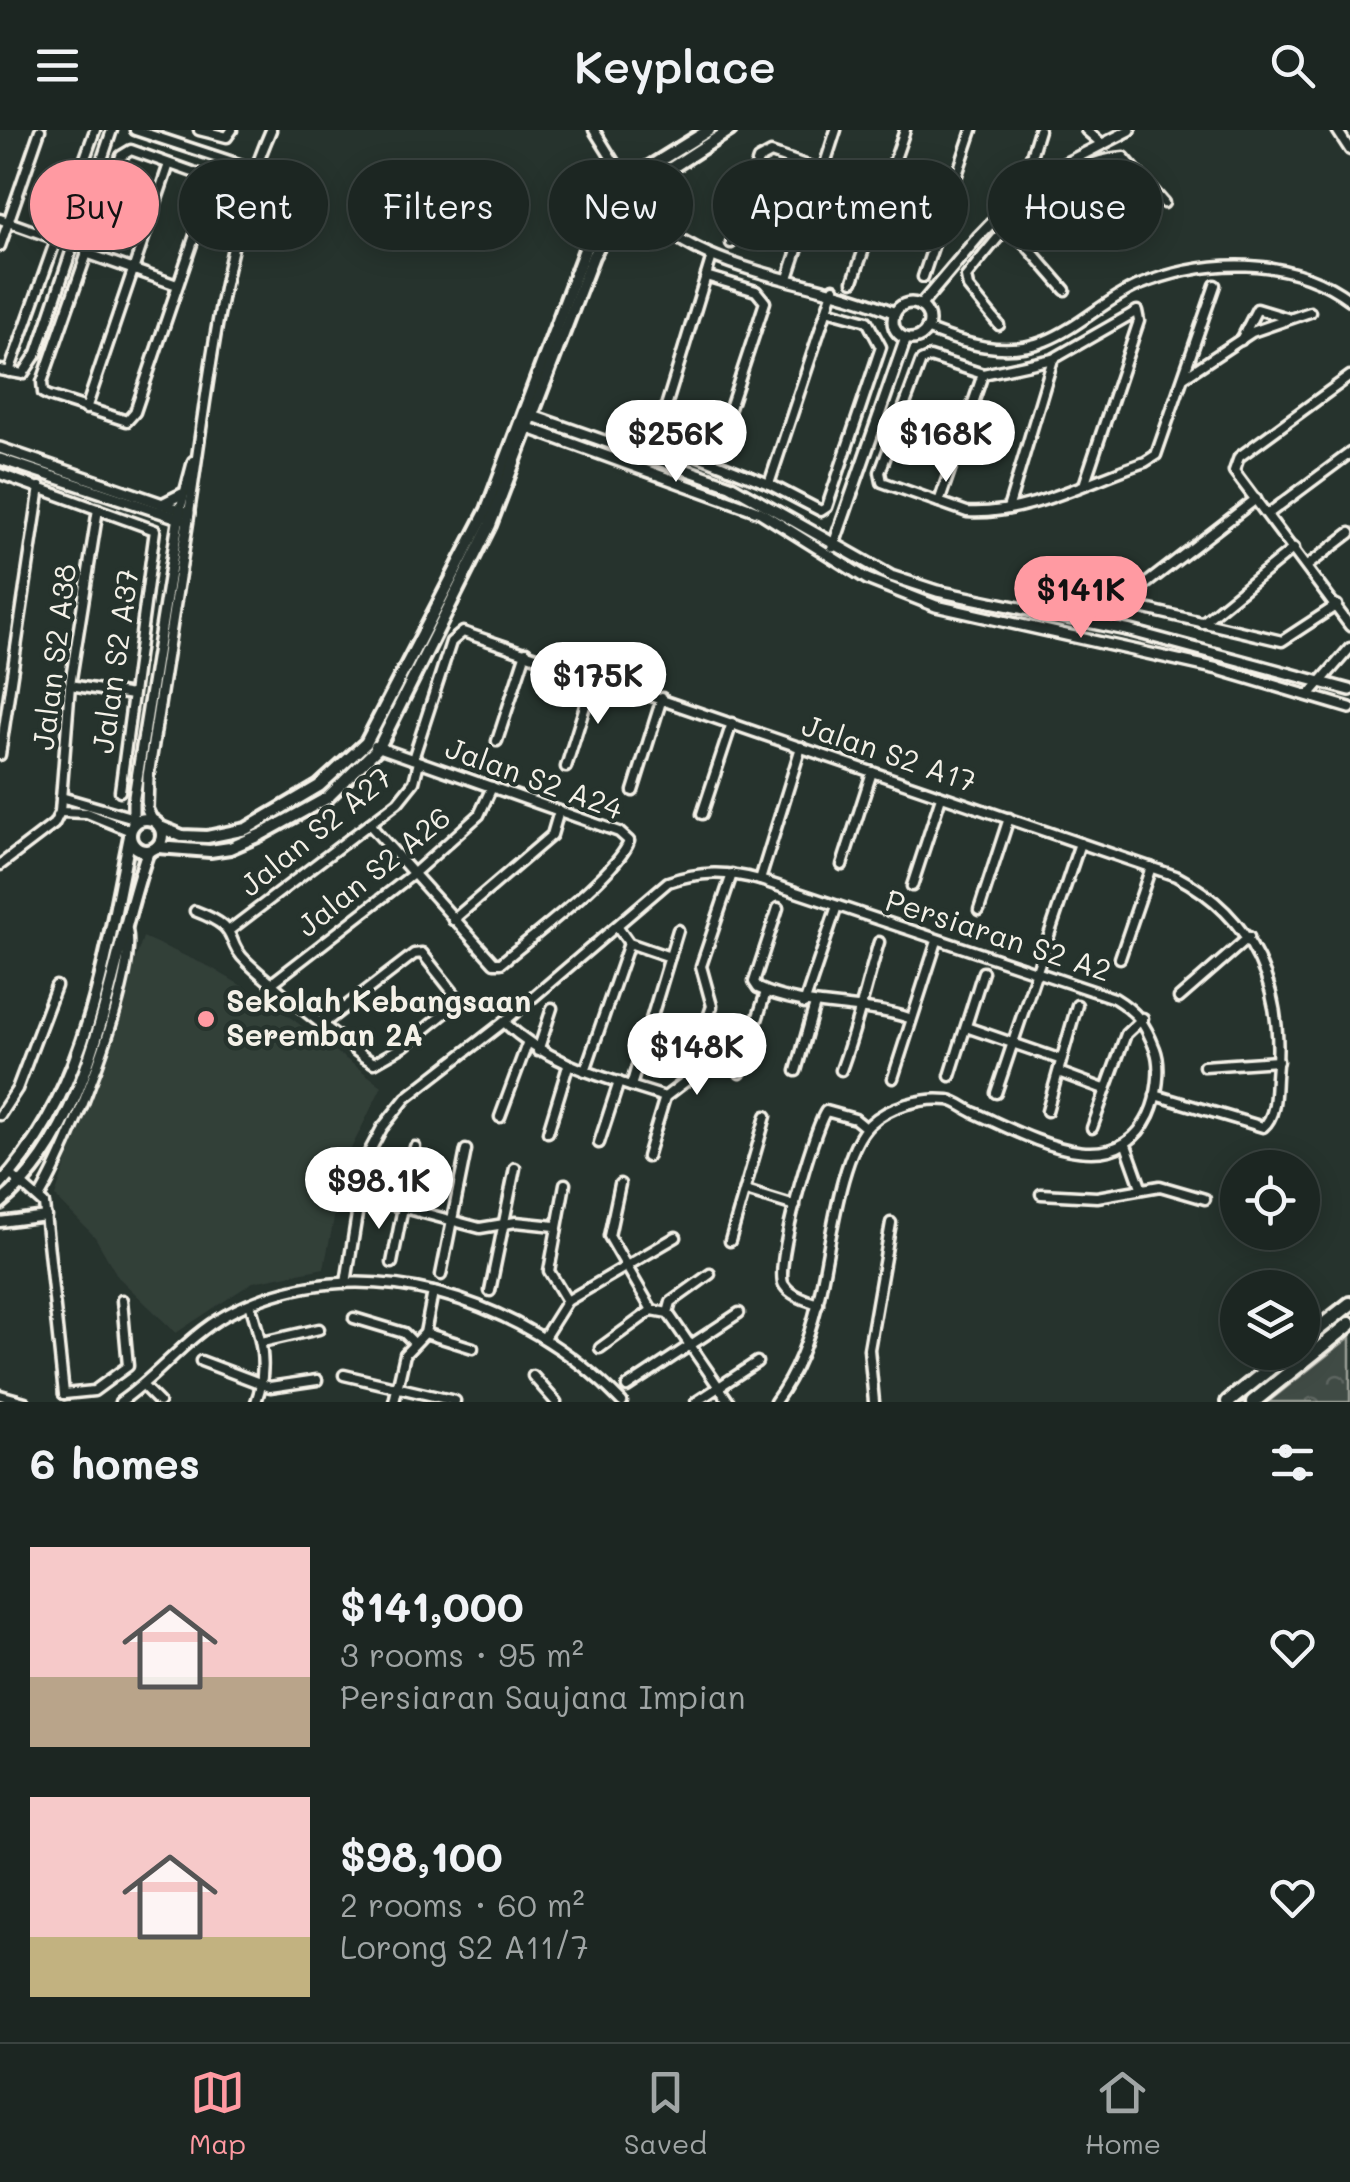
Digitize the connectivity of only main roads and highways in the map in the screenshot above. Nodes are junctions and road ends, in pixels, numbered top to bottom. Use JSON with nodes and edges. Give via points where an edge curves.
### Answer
{"nodes":[{"id":1,"x":709,"y":130,"type":"edge"},
{"id":2,"x":730,"y":130,"type":"edge"},
{"id":3,"x":669,"y":160,"type":"edge"},
{"id":4,"x":677,"y":160,"type":"edge"},
{"id":5,"x":586,"y":250,"type":"edge"},
{"id":6,"x":524,"y":427,"type":"junction"},
{"id":7,"x":140,"y":825,"type":"junction"},
{"id":8,"x":153,"y":849,"type":"junction"},
{"id":9,"x":0,"y":1185,"type":"edge"},
{"id":10,"x":0,"y":1203,"type":"edge"},
{"id":11,"x":1350,"y":1304,"type":"edge"},
{"id":12,"x":1350,"y":1324,"type":"edge"},
{"id":13,"x":1320,"y":1328,"type":"edge"},
{"id":14,"x":1268,"y":1370,"type":"edge"},
{"id":15,"x":1228,"y":1402,"type":"edge"},
{"id":16,"x":1253,"y":1402,"type":"edge"}],
"edges":[{"from":1,"to":3,"type":"main road"},
{"from":2,"to":4,"type":"main road"},
{"from":5,"to":6,"type":"main road"},
{"from":6,"to":7,"type":"main road","via":[[366,743],[320,786],[246,828],[194,836]]},
{"from":6,"to":8,"type":"main road","via":[[479,550],[378,747],[327,798],[262,834],[210,851]]},
{"from":7,"to":8,"type":"main road"},
{"from":7,"to":8,"type":"main road","via":[[134,846]]},
{"from":7,"to":9,"type":"main road","via":[[80,1050],[54,1110]]},
{"from":8,"to":10,"type":"main road","via":[[101,1035],[72,1102],[21,1185]]},
{"from":11,"to":13,"type":"highway"},
{"from":12,"to":16,"type":"highway"},
{"from":14,"to":15,"type":"highway"}]}
